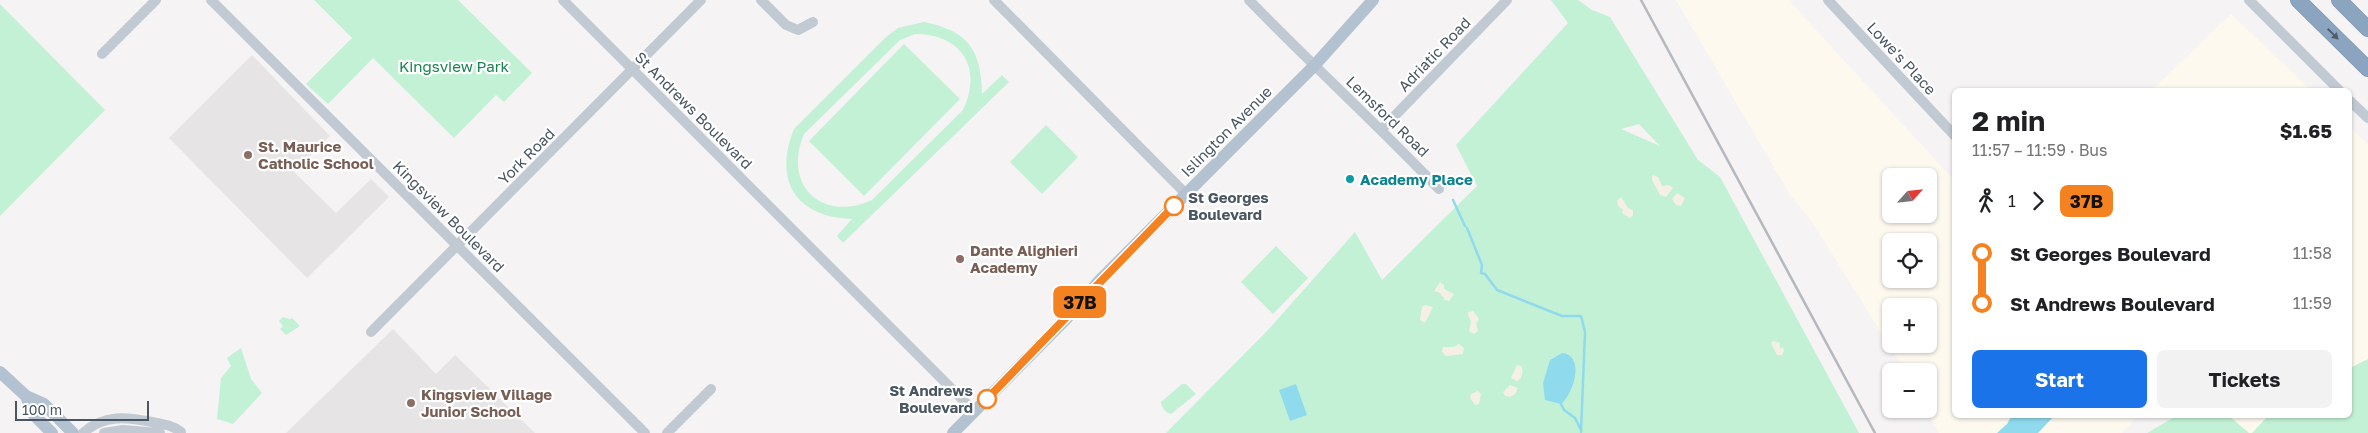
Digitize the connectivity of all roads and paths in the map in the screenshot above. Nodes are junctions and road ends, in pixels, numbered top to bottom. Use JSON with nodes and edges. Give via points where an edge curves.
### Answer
{"nodes":[{"id":1,"x":156,"y":0,"type":"edge"},
{"id":2,"x":211,"y":0,"type":"edge"},
{"id":3,"x":563,"y":0,"type":"edge"},
{"id":4,"x":701,"y":0,"type":"edge"},
{"id":5,"x":760,"y":0,"type":"edge"},
{"id":6,"x":994,"y":0,"type":"edge"},
{"id":7,"x":1249,"y":0,"type":"edge"},
{"id":8,"x":1374,"y":0,"type":"edge"},
{"id":9,"x":1507,"y":0,"type":"edge"},
{"id":10,"x":1828,"y":0,"type":"edge"},
{"id":11,"x":2249,"y":0,"type":"edge"},
{"id":12,"x":2298,"y":0,"type":"edge"},
{"id":13,"x":2339,"y":0,"type":"edge"},
{"id":14,"x":813,"y":22,"type":"dead end"},
{"id":15,"x":2368,"y":29,"type":"edge"},
{"id":16,"x":102,"y":54,"type":"dead end"},
{"id":17,"x":1314,"y":66,"type":"junction"},
{"id":18,"x":632,"y":69,"type":"junction"},
{"id":19,"x":2368,"y":70,"type":"edge"},
{"id":20,"x":2337,"y":88,"type":"edge"},
{"id":21,"x":2352,"y":102,"type":"edge"},
{"id":22,"x":2368,"y":118,"type":"edge"},
{"id":23,"x":1382,"y":129,"type":"junction"},
{"id":24,"x":1952,"y":133,"type":"edge"},
{"id":25,"x":1439,"y":188,"type":"dead end"},
{"id":26,"x":1186,"y":194,"type":"junction"},
{"id":27,"x":457,"y":246,"type":"junction"},
{"id":28,"x":371,"y":332,"type":"dead end"},
{"id":29,"x":0,"y":372,"type":"edge"},
{"id":30,"x":711,"y":389,"type":"dead end"},
{"id":31,"x":26,"y":396,"type":"junction"},
{"id":32,"x":974,"y":411,"type":"junction"},
{"id":33,"x":138,"y":431,"type":"edge"},
{"id":34,"x":52,"y":433,"type":"edge"},
{"id":35,"x":73,"y":433,"type":"edge"},
{"id":36,"x":83,"y":433,"type":"edge"},
{"id":37,"x":104,"y":433,"type":"edge"},
{"id":38,"x":160,"y":433,"type":"edge"},
{"id":39,"x":183,"y":433,"type":"edge"},
{"id":40,"x":645,"y":433,"type":"edge"},
{"id":41,"x":667,"y":433,"type":"edge"},
{"id":42,"x":953,"y":433,"type":"edge"}],
"edges":[{"from":1,"to":16,"type":"street"},
{"from":2,"to":27,"type":"street","name":"Kingsview Boulevard"},
{"from":3,"to":18,"type":"street","name":"St Andrews Boulevard"},
{"from":4,"to":18,"type":"street","name":"York Road"},
{"from":5,"to":14,"type":"street","via":[[786,25],[798,30]]},
{"from":6,"to":26,"type":"street"},
{"from":7,"to":17,"type":"street","name":"Lemsford Road"},
{"from":8,"to":17,"type":"main road","name":"Islington Avenue"},
{"from":9,"to":23,"type":"street","name":"Adriatic Road"},
{"from":10,"to":24,"type":"street","name":"Lowe's Place"},
{"from":11,"to":20,"type":"street"},
{"from":12,"to":19,"type":"highway","one_way":true},
{"from":13,"to":15,"type":"highway"},
{"from":17,"to":23,"type":"street","name":"Lemsford Road"},
{"from":17,"to":26,"type":"main road","name":"Islington Avenue"},
{"from":18,"to":27,"type":"street","name":"York Road"},
{"from":18,"to":32,"type":"street","name":"St Andrews Boulevard"},
{"from":21,"to":22,"type":"street"},
{"from":23,"to":25,"type":"street","name":"Lemsford Road"},
{"from":26,"to":32,"type":"main road","name":"Islington Avenue"},
{"from":27,"to":28,"type":"street","name":"York Road"},
{"from":27,"to":40,"type":"street","name":"Kingsview Boulevard"},
{"from":29,"to":31,"type":"main road"},
{"from":30,"to":41,"type":"street"},
{"from":31,"to":34,"type":"main road","via":[[33,414]]},
{"from":31,"to":35,"type":"main road","via":[[44,404]]},
{"from":32,"to":42,"type":"main road","name":"Islington Avenue"},
{"from":33,"to":37,"type":"street"},
{"from":33,"to":38,"type":"street"},
{"from":36,"to":39,"type":"street","via":[[97,423],[122,418],[174,426]]}]}
